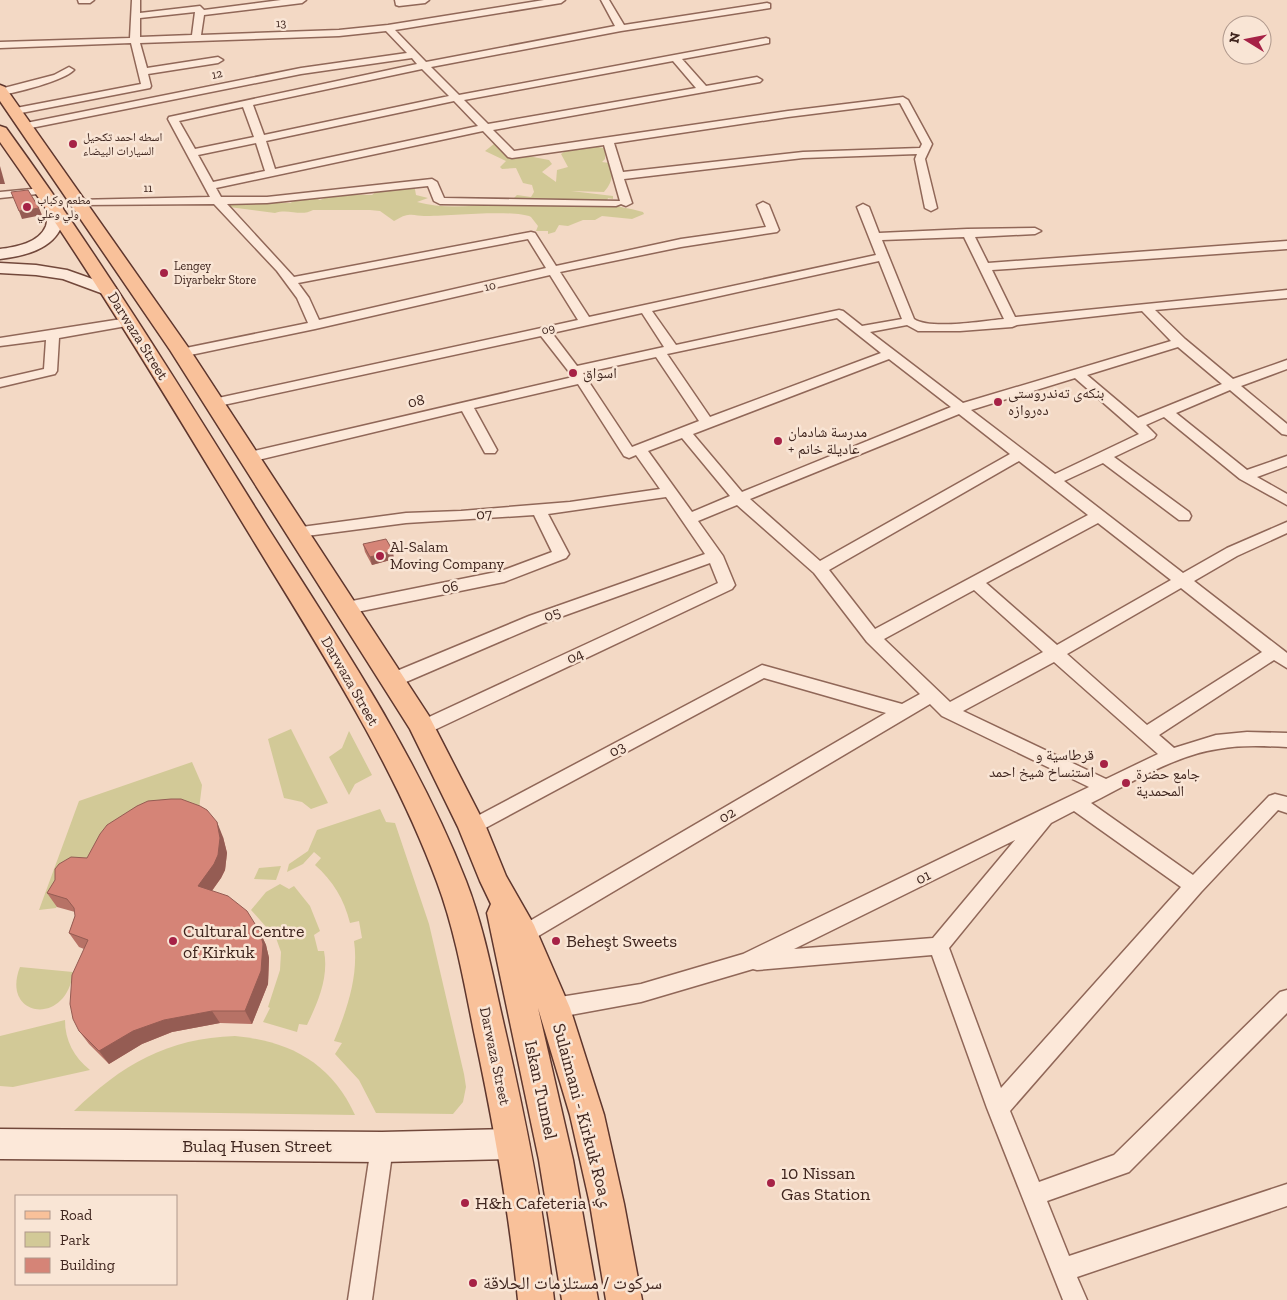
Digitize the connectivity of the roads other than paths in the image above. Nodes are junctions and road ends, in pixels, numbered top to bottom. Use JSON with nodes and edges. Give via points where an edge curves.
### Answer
{"nodes":[{"id":1,"x":136,"y":0,"type":"edge"},
{"id":2,"x":302,"y":0,"type":"edge"},
{"id":3,"x":399,"y":0,"type":"edge"},
{"id":4,"x":425,"y":0,"type":"edge"},
{"id":5,"x":560,"y":0,"type":"edge"},
{"id":6,"x":605,"y":0,"type":"edge"},
{"id":7,"x":538,"y":2,"type":"edge"},
{"id":8,"x":767,"y":6,"type":"dead end"},
{"id":9,"x":199,"y":13,"type":"junction"},
{"id":10,"x":136,"y":16,"type":"junction"},
{"id":11,"x":388,"y":28,"type":"junction"},
{"id":12,"x":621,"y":28,"type":"junction"},
{"id":13,"x":196,"y":38,"type":"junction"},
{"id":14,"x":135,"y":40,"type":"junction"},
{"id":15,"x":766,"y":41,"type":"dead end"},
{"id":16,"x":0,"y":45,"type":"edge"},
{"id":17,"x":414,"y":55,"type":"junction"},
{"id":18,"x":676,"y":58,"type":"junction"},
{"id":19,"x":219,"y":62,"type":"junction"},
{"id":20,"x":425,"y":65,"type":"junction"},
{"id":21,"x":69,"y":70,"type":"dead end"},
{"id":22,"x":143,"y":72,"type":"junction"},
{"id":23,"x":757,"y":80,"type":"dead end"},
{"id":24,"x":702,"y":88,"type":"junction"},
{"id":25,"x":1,"y":91,"type":"edge"},
{"id":26,"x":456,"y":98,"type":"junction"},
{"id":27,"x":247,"y":104,"type":"junction"},
{"id":28,"x":21,"y":119,"type":"junction"},
{"id":29,"x":484,"y":128,"type":"junction"},
{"id":30,"x":0,"y":131,"type":"edge"},
{"id":31,"x":260,"y":138,"type":"junction"},
{"id":32,"x":608,"y":141,"type":"junction"},
{"id":33,"x":924,"y":151,"type":"junction"},
{"id":34,"x":192,"y":153,"type":"junction"},
{"id":35,"x":270,"y":174,"type":"junction"},
{"id":36,"x":618,"y":176,"type":"junction"},
{"id":37,"x":210,"y":186,"type":"junction"},
{"id":38,"x":0,"y":195,"type":"edge"},
{"id":39,"x":217,"y":200,"type":"junction"},
{"id":40,"x":59,"y":201,"type":"junction"},
{"id":41,"x":763,"y":205,"type":"dead end"},
{"id":42,"x":862,"y":207,"type":"dead end"},
{"id":43,"x":931,"y":208,"type":"dead end"},
{"id":44,"x":1035,"y":231,"type":"dead end"},
{"id":45,"x":967,"y":232,"type":"junction"},
{"id":46,"x":875,"y":237,"type":"junction"},
{"id":47,"x":1287,"y":245,"type":"edge"},
{"id":48,"x":0,"y":254,"type":"edge"},
{"id":49,"x":883,"y":257,"type":"junction"},
{"id":50,"x":983,"y":267,"type":"junction"},
{"id":51,"x":0,"y":268,"type":"edge"},
{"id":52,"x":554,"y":272,"type":"junction"},
{"id":53,"x":291,"y":281,"type":"junction"},
{"id":54,"x":109,"y":291,"type":"junction"},
{"id":55,"x":1287,"y":294,"type":"edge"},
{"id":56,"x":1145,"y":307,"type":"junction"},
{"id":57,"x":644,"y":308,"type":"junction"},
{"id":58,"x":584,"y":321,"type":"junction"},
{"id":59,"x":909,"y":321,"type":"junction"},
{"id":60,"x":128,"y":322,"type":"junction"},
{"id":61,"x":1012,"y":323,"type":"junction"},
{"id":62,"x":315,"y":325,"type":"junction"},
{"id":63,"x":543,"y":330,"type":"junction"},
{"id":64,"x":859,"y":330,"type":"junction"},
{"id":65,"x":52,"y":335,"type":"junction"},
{"id":66,"x":0,"y":342,"type":"edge"},
{"id":67,"x":1180,"y":342,"type":"junction"},
{"id":68,"x":665,"y":351,"type":"junction"},
{"id":69,"x":181,"y":353,"type":"junction"},
{"id":70,"x":890,"y":354,"type":"junction"},
{"id":71,"x":1287,"y":364,"type":"edge"},
{"id":72,"x":578,"y":374,"type":"junction"},
{"id":73,"x":1078,"y":374,"type":"junction"},
{"id":74,"x":0,"y":383,"type":"edge"},
{"id":75,"x":1230,"y":385,"type":"junction"},
{"id":76,"x":210,"y":396,"type":"junction"},
{"id":77,"x":178,"y":400,"type":"junction"},
{"id":78,"x":466,"y":406,"type":"junction"},
{"id":79,"x":958,"y":409,"type":"junction"},
{"id":80,"x":1165,"y":411,"type":"junction"},
{"id":81,"x":708,"y":424,"type":"junction"},
{"id":82,"x":1136,"y":424,"type":"junction"},
{"id":83,"x":1287,"y":431,"type":"edge"},
{"id":84,"x":684,"y":432,"type":"junction"},
{"id":85,"x":490,"y":450,"type":"dead end"},
{"id":86,"x":640,"y":450,"type":"junction"},
{"id":87,"x":1020,"y":454,"type":"junction"},
{"id":88,"x":250,"y":457,"type":"junction"},
{"id":89,"x":1104,"y":457,"type":"junction"},
{"id":90,"x":1287,"y":461,"type":"edge"},
{"id":91,"x":1245,"y":476,"type":"junction"},
{"id":92,"x":1053,"y":481,"type":"junction"},
{"id":93,"x":670,"y":492,"type":"junction"},
{"id":94,"x":739,"y":498,"type":"junction"},
{"id":95,"x":1287,"y":500,"type":"edge"},
{"id":96,"x":539,"y":510,"type":"junction"},
{"id":97,"x":1098,"y":516,"type":"junction"},
{"id":98,"x":1184,"y":516,"type":"dead end"},
{"id":99,"x":688,"y":518,"type":"junction"},
{"id":100,"x":1287,"y":527,"type":"edge"},
{"id":101,"x":299,"y":532,"type":"junction"},
{"id":102,"x":715,"y":556,"type":"junction"},
{"id":103,"x":819,"y":569,"type":"junction"},
{"id":104,"x":1182,"y":581,"type":"junction"},
{"id":105,"x":976,"y":583,"type":"junction"},
{"id":106,"x":347,"y":608,"type":"junction"},
{"id":107,"x":873,"y":638,"type":"junction"},
{"id":108,"x":1056,"y":653,"type":"junction"},
{"id":109,"x":1280,"y":657,"type":"edge"},
{"id":110,"x":393,"y":680,"type":"junction"},
{"id":111,"x":931,"y":695,"type":"junction"},
{"id":112,"x":903,"y":711,"type":"junction"},
{"id":113,"x":948,"y":711,"type":"junction"},
{"id":114,"x":422,"y":728,"type":"junction"},
{"id":115,"x":1147,"y":734,"type":"junction"},
{"id":116,"x":1287,"y":740,"type":"edge"},
{"id":117,"x":1170,"y":756,"type":"junction"},
{"id":118,"x":1105,"y":787,"type":"junction"},
{"id":119,"x":1075,"y":802,"type":"junction"},
{"id":120,"x":1287,"y":805,"type":"edge"},
{"id":121,"x":1046,"y":817,"type":"junction"},
{"id":122,"x":483,"y":854,"type":"junction"},
{"id":123,"x":1194,"y":886,"type":"junction"},
{"id":124,"x":523,"y":935,"type":"junction"},
{"id":125,"x":938,"y":946,"type":"junction"},
{"id":126,"x":746,"y":962,"type":"junction"},
{"id":127,"x":1287,"y":999,"type":"edge"},
{"id":128,"x":554,"y":1008,"type":"junction"},
{"id":129,"x":998,"y":1108,"type":"junction"},
{"id":130,"x":0,"y":1144,"type":"edge"},
{"id":131,"x":514,"y":1144,"type":"junction"},
{"id":132,"x":382,"y":1147,"type":"junction"},
{"id":133,"x":1034,"y":1195,"type":"junction"},
{"id":134,"x":1287,"y":1195,"type":"edge"},
{"id":135,"x":1064,"y":1270,"type":"junction"},
{"id":136,"x":360,"y":1300,"type":"edge"},
{"id":137,"x":536,"y":1300,"type":"edge"},
{"id":138,"x":580,"y":1300,"type":"edge"},
{"id":139,"x":624,"y":1300,"type":"edge"},
{"id":140,"x":1075,"y":1300,"type":"edge"}],
"edges":[{"from":1,"to":10,"type":"street"},
{"from":2,"to":9,"type":"street"},
{"from":3,"to":4,"type":"street","via":[[399,3]]},
{"from":5,"to":7,"type":"street","name":"13"},
{"from":6,"to":12,"type":"street"},
{"from":7,"to":11,"type":"street","name":"13","via":[[470,10]]},
{"from":8,"to":12,"type":"street"},
{"from":9,"to":10,"type":"street","via":[[200,9]]},
{"from":9,"to":13,"type":"street"},
{"from":10,"to":14,"type":"street"},
{"from":11,"to":17,"type":"street"},
{"from":11,"to":19,"type":"street","name":"13","via":[[339,33]]},
{"from":12,"to":20,"type":"street"},
{"from":13,"to":14,"type":"street","name":"13"},
{"from":13,"to":19,"type":"street","name":"13"},
{"from":14,"to":16,"type":"street","name":"13"},
{"from":14,"to":22,"type":"street"},
{"from":15,"to":18,"type":"street"},
{"from":17,"to":19,"type":"street","name":"12","via":[[335,65]]},
{"from":17,"to":20,"type":"street"},
{"from":18,"to":24,"type":"street"},
{"from":18,"to":26,"type":"street"},
{"from":19,"to":22,"type":"street"},
{"from":19,"to":28,"type":"street","name":"12"},
{"from":20,"to":26,"type":"street"},
{"from":20,"to":27,"type":"street"},
{"from":21,"to":25,"type":"street","via":[[57,77]]},
{"from":22,"to":28,"type":"street","via":[[146,86]]},
{"from":23,"to":24,"type":"street"},
{"from":24,"to":29,"type":"street"},
{"from":25,"to":28,"type":"main road","name":"Darwaza Street"},
{"from":26,"to":29,"type":"street"},
{"from":26,"to":31,"type":"street"},
{"from":27,"to":31,"type":"street"},
{"from":27,"to":34,"type":"street","via":[[173,119]]},
{"from":28,"to":40,"type":"main road","name":"Darwaza Street"},
{"from":29,"to":32,"type":"street","via":[[512,155]]},
{"from":29,"to":35,"type":"street"},
{"from":30,"to":40,"type":"main road","name":"Darwaza Street"},
{"from":31,"to":34,"type":"street"},
{"from":31,"to":35,"type":"street"},
{"from":32,"to":33,"type":"street","via":[[903,100],[927,144]]},
{"from":32,"to":36,"type":"street"},
{"from":33,"to":36,"type":"street","via":[[803,154]]},
{"from":33,"to":43,"type":"street","via":[[920,159]]},
{"from":34,"to":37,"type":"street"},
{"from":35,"to":37,"type":"street"},
{"from":36,"to":39,"type":"street","name":"11","via":[[621,203],[440,201],[432,182],[267,200]]},
{"from":37,"to":39,"type":"street"},
{"from":38,"to":40,"type":"street","name":"11"},
{"from":39,"to":40,"type":"street","name":"11"},
{"from":39,"to":53,"type":"street"},
{"from":40,"to":48,"type":"street","via":[[57,221],[46,237],[36,244]]},
{"from":40,"to":54,"type":"main road","name":"Darwaza Street"},
{"from":40,"to":69,"type":"main road","name":"Darwaza Street"},
{"from":41,"to":52,"type":"street","name":"10","via":[[773,230],[681,243]]},
{"from":42,"to":46,"type":"street"},
{"from":44,"to":45,"type":"street"},
{"from":45,"to":46,"type":"street"},
{"from":45,"to":50,"type":"street"},
{"from":46,"to":49,"type":"street"},
{"from":47,"to":50,"type":"street"},
{"from":49,"to":57,"type":"street","name":"09"},
{"from":49,"to":59,"type":"street"},
{"from":50,"to":61,"type":"street"},
{"from":51,"to":54,"type":"street","via":[[67,275]]},
{"from":52,"to":53,"type":"street","via":[[532,235]]},
{"from":52,"to":58,"type":"street"},
{"from":52,"to":62,"type":"street","name":"10"},
{"from":53,"to":62,"type":"street"},
{"from":54,"to":60,"type":"main road","name":"Darwaza Street"},
{"from":55,"to":56,"type":"street"},
{"from":56,"to":61,"type":"street"},
{"from":56,"to":67,"type":"street"},
{"from":57,"to":58,"type":"street","name":"09"},
{"from":57,"to":68,"type":"street"},
{"from":58,"to":63,"type":"street","name":"09"},
{"from":59,"to":61,"type":"street","via":[[918,327],[944,328]]},
{"from":59,"to":64,"type":"street"},
{"from":60,"to":65,"type":"street"},
{"from":60,"to":77,"type":"main road","name":"Darwaza Street"},
{"from":62,"to":69,"type":"street","name":"10"},
{"from":63,"to":72,"type":"street"},
{"from":63,"to":76,"type":"street","name":"09"},
{"from":64,"to":68,"type":"street","name":"08","via":[[839,314]]},
{"from":64,"to":70,"type":"street"},
{"from":65,"to":66,"type":"street"},
{"from":65,"to":74,"type":"street","via":[[50,371]]},
{"from":67,"to":73,"type":"street"},
{"from":67,"to":75,"type":"street"},
{"from":68,"to":72,"type":"street","name":"08"},
{"from":68,"to":81,"type":"street"},
{"from":69,"to":76,"type":"main road","name":"Darwaza Street"},
{"from":70,"to":79,"type":"street"},
{"from":70,"to":81,"type":"street"},
{"from":71,"to":75,"type":"street"},
{"from":72,"to":78,"type":"street","name":"08"},
{"from":72,"to":86,"type":"street","via":[[629,453]]},
{"from":73,"to":79,"type":"street"},
{"from":73,"to":82,"type":"street"},
{"from":75,"to":80,"type":"street"},
{"from":75,"to":83,"type":"street"},
{"from":76,"to":77,"type":"main road"},
{"from":76,"to":88,"type":"main road","name":"Darwaza Street"},
{"from":77,"to":131,"type":"main road","name":"Darwaza Street","via":[[345,671],[397,764],[436,844],[465,920]]},
{"from":78,"to":85,"type":"street"},
{"from":78,"to":88,"type":"street","name":"08"},
{"from":79,"to":87,"type":"street"},
{"from":79,"to":94,"type":"street"},
{"from":80,"to":82,"type":"street"},
{"from":80,"to":91,"type":"street"},
{"from":81,"to":84,"type":"street"},
{"from":82,"to":89,"type":"street","via":[[1149,435]]},
{"from":84,"to":86,"type":"street"},
{"from":84,"to":94,"type":"street"},
{"from":86,"to":93,"type":"street"},
{"from":87,"to":92,"type":"street"},
{"from":87,"to":103,"type":"street"},
{"from":88,"to":101,"type":"main road","name":"Darwaza Street"},
{"from":89,"to":92,"type":"street"},
{"from":89,"to":98,"type":"street"},
{"from":90,"to":91,"type":"street"},
{"from":91,"to":95,"type":"street"},
{"from":92,"to":97,"type":"street"},
{"from":93,"to":96,"type":"street","name":"07"},
{"from":93,"to":99,"type":"street"},
{"from":94,"to":99,"type":"street"},
{"from":94,"to":103,"type":"street"},
{"from":96,"to":101,"type":"street","name":"07","via":[[406,518]]},
{"from":96,"to":106,"type":"street","name":"06","via":[[561,554],[504,576]]},
{"from":97,"to":104,"type":"street"},
{"from":97,"to":105,"type":"street"},
{"from":99,"to":102,"type":"street"},
{"from":100,"to":104,"type":"street","via":[[1232,552]]},
{"from":101,"to":106,"type":"main road","name":"Darwaza Street"},
{"from":102,"to":110,"type":"street","name":"05","via":[[535,620]]},
{"from":102,"to":114,"type":"street","name":"04","via":[[727,586]]},
{"from":103,"to":107,"type":"street"},
{"from":104,"to":108,"type":"street"},
{"from":104,"to":109,"type":"street"},
{"from":105,"to":107,"type":"street"},
{"from":105,"to":108,"type":"street"},
{"from":106,"to":110,"type":"main road","name":"Darwaza Street"},
{"from":107,"to":111,"type":"street"},
{"from":108,"to":113,"type":"street"},
{"from":108,"to":115,"type":"street"},
{"from":109,"to":115,"type":"street"},
{"from":110,"to":114,"type":"main road","name":"Darwaza Street"},
{"from":111,"to":112,"type":"street","name":"02"},
{"from":111,"to":113,"type":"street"},
{"from":112,"to":122,"type":"street","name":"03","via":[[762,671]]},
{"from":112,"to":124,"type":"street","name":"02"},
{"from":113,"to":118,"type":"street"},
{"from":114,"to":122,"type":"main road","name":"Darwaza Street"},
{"from":115,"to":117,"type":"street"},
{"from":116,"to":117,"type":"street","name":"01","via":[[1216,742]]},
{"from":117,"to":118,"type":"street","name":"01"},
{"from":118,"to":119,"type":"street","name":"01"},
{"from":119,"to":121,"type":"street","name":"01"},
{"from":119,"to":123,"type":"street"},
{"from":120,"to":123,"type":"street","via":[[1276,801]]},
{"from":121,"to":125,"type":"street"},
{"from":121,"to":126,"type":"street","name":"01"},
{"from":122,"to":124,"type":"main road","name":"Sulaimani - Kirkuk Roaي"},
{"from":122,"to":138,"type":"main road","name":"Iskan Tunnel","via":[[556,1160]]},
{"from":123,"to":129,"type":"street"},
{"from":124,"to":128,"type":"main road","name":"Sulaimani - Kirkuk Roaي"},
{"from":125,"to":126,"type":"street"},
{"from":125,"to":129,"type":"street"},
{"from":126,"to":128,"type":"street","name":"01","via":[[641,993]]},
{"from":127,"to":133,"type":"street","via":[[1121,1164]]},
{"from":128,"to":139,"type":"main road","name":"Sulaimani - Kirkuk Roaي","via":[[587,1115],[608,1204]]},
{"from":129,"to":133,"type":"street"},
{"from":130,"to":132,"type":"street","name":"Bulaq Husen Street"},
{"from":131,"to":132,"type":"street","name":"Bulaq Husen Street"},
{"from":131,"to":137,"type":"main road","name":"Darwaza Street"},
{"from":132,"to":136,"type":"street"},
{"from":133,"to":135,"type":"street"},
{"from":134,"to":135,"type":"street"},
{"from":135,"to":140,"type":"street"}]}
